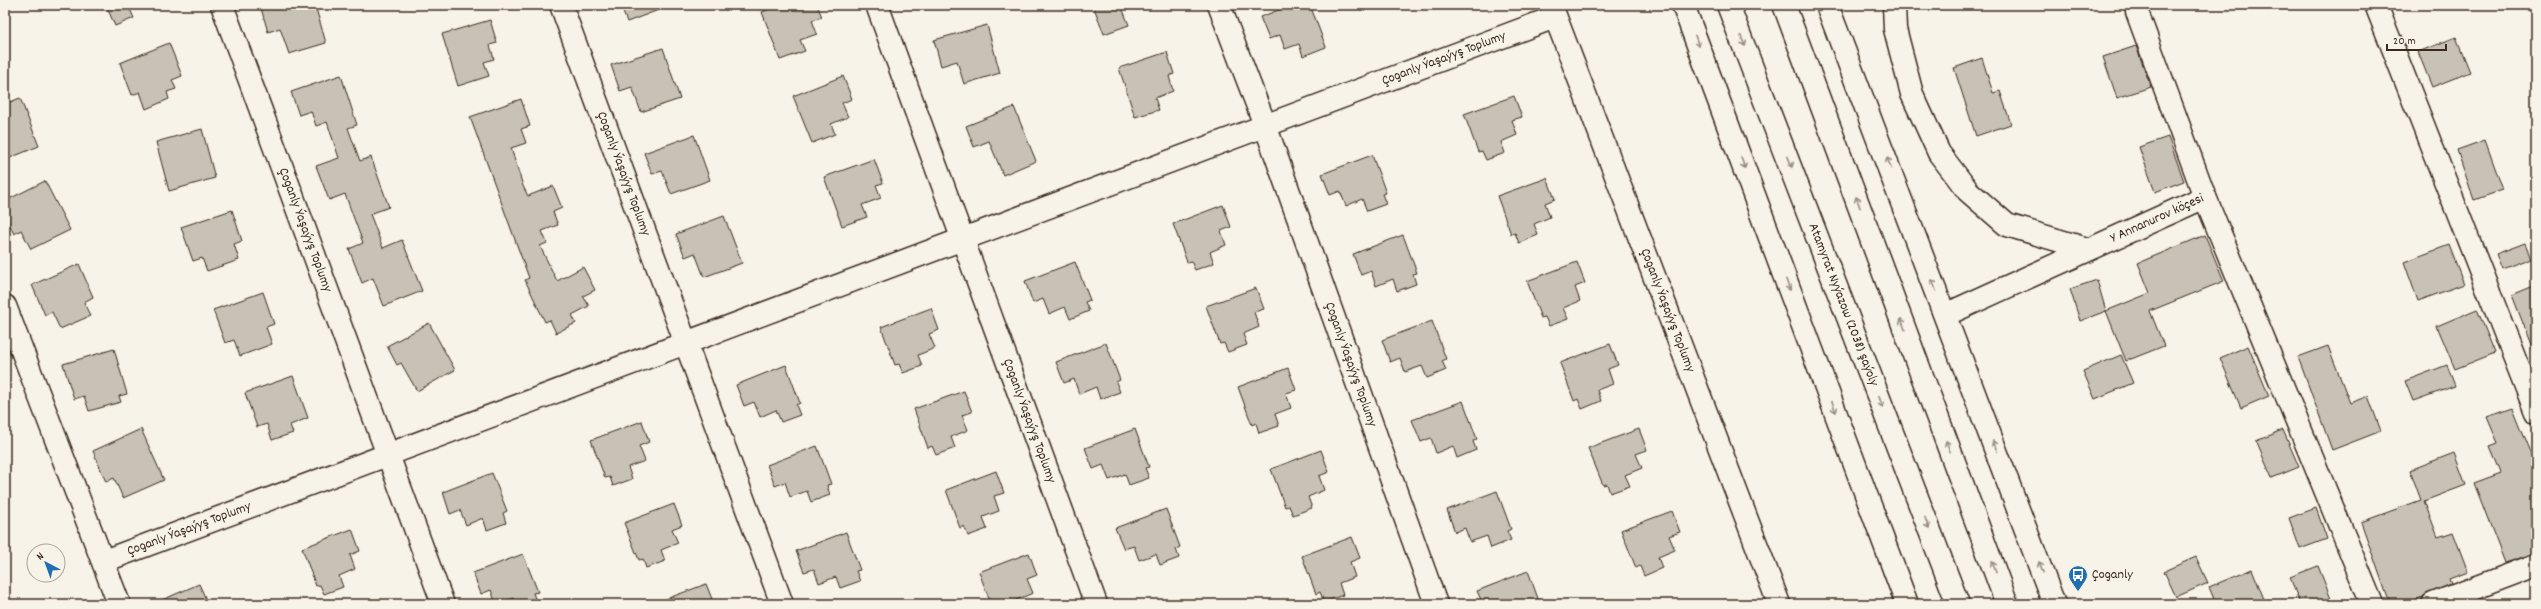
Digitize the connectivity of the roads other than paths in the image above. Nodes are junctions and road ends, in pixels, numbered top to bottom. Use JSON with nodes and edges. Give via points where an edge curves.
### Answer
{"nodes":[{"id":1,"x":222,"y":5,"type":"edge"},
{"id":2,"x":562,"y":5,"type":"edge"},
{"id":3,"x":877,"y":5,"type":"edge"},
{"id":4,"x":1219,"y":5,"type":"edge"},
{"id":5,"x":1684,"y":5,"type":"edge"},
{"id":6,"x":1728,"y":5,"type":"edge"},
{"id":7,"x":1784,"y":5,"type":"edge"},
{"id":8,"x":1827,"y":5,"type":"edge"},
{"id":9,"x":1894,"y":5,"type":"edge"},
{"id":10,"x":2138,"y":5,"type":"edge"},
{"id":11,"x":2376,"y":5,"type":"edge"},
{"id":12,"x":1553,"y":11,"type":"edge"},
{"id":13,"x":1265,"y":125,"type":"junction"},
{"id":14,"x":2205,"y":197,"type":"junction"},
{"id":15,"x":962,"y":239,"type":"junction"},
{"id":16,"x":2087,"y":249,"type":"junction"},
{"id":17,"x":5,"y":306,"type":"edge"},
{"id":18,"x":1946,"y":314,"type":"junction"},
{"id":19,"x":686,"y":343,"type":"junction"},
{"id":20,"x":2536,"y":412,"type":"edge"},
{"id":21,"x":388,"y":454,"type":"junction"},
{"id":22,"x":104,"y":561,"type":"junction"},
{"id":23,"x":2536,"y":565,"type":"edge"},
{"id":24,"x":119,"y":604,"type":"edge"},
{"id":25,"x":443,"y":604,"type":"edge"},
{"id":26,"x":782,"y":604,"type":"edge"},
{"id":27,"x":1096,"y":604,"type":"edge"},
{"id":28,"x":1436,"y":604,"type":"edge"},
{"id":29,"x":1779,"y":604,"type":"edge"},
{"id":30,"x":1907,"y":604,"type":"edge"},
{"id":31,"x":1958,"y":604,"type":"edge"},
{"id":32,"x":2008,"y":604,"type":"edge"},
{"id":33,"x":2054,"y":604,"type":"edge"},
{"id":34,"x":2372,"y":604,"type":"edge"},
{"id":35,"x":2433,"y":604,"type":"edge"}],
"edges":[{"from":1,"to":21,"type":"street","name":"Çoganly Ýaşaýyş Toplumy"},
{"from":2,"to":19,"type":"street","name":"Çoganly Ýaşaýyş Toplumy"},
{"from":3,"to":15,"type":"street","name":"Çoganly Ýaşaýyş Toplumy"},
{"from":4,"to":13,"type":"street","name":"Çoganly Ýaşaýyş Toplumy"},
{"from":5,"to":30,"type":"street","one_way":true},
{"from":6,"to":31,"type":"street","name":"Atamyrat Nyýazow (2038) şaýoly","one_way":true},
{"from":32,"to":7,"type":"street","one_way":true},
{"from":18,"to":8,"type":"street","one_way":true},
{"from":9,"to":16,"type":"street","via":[[1895,29],[1912,94],[1939,153],[1968,191],[2008,225]]},
{"from":10,"to":14,"type":"street","name":"Y Annanurov köçesi","via":[[2137,12]]},
{"from":11,"to":20,"type":"street"},
{"from":12,"to":13,"type":"street","name":"Çoganly Ýaşaýyş Toplumy"},
{"from":12,"to":29,"type":"street","name":"Çoganly Ýaşaýyş Toplumy"},
{"from":13,"to":15,"type":"street","name":"Çoganly Ýaşaýyş Toplumy"},
{"from":13,"to":28,"type":"street","name":"Çoganly Ýaşaýyş Toplumy"},
{"from":14,"to":16,"type":"street","name":"Y Annanurov köçesi"},
{"from":14,"to":34,"type":"street"},
{"from":15,"to":19,"type":"street","name":"Çoganly Ýaşaýyş Toplumy"},
{"from":15,"to":27,"type":"street","name":"Çoganly Ýaşaýyş Toplumy"},
{"from":16,"to":18,"type":"street","name":"Y Annanurov köçesi"},
{"from":17,"to":22,"type":"street"},
{"from":33,"to":18,"type":"street","one_way":true},
{"from":19,"to":21,"type":"street","name":"Çoganly Ýaşaýyş Toplumy"},
{"from":19,"to":26,"type":"street","name":"Çoganly Ýaşaýyş Toplumy"},
{"from":21,"to":22,"type":"street","name":"Çoganly Ýaşaýyş Toplumy"},
{"from":21,"to":25,"type":"street","name":"Çoganly Ýaşaýyş Toplumy"},
{"from":22,"to":24,"type":"street"},
{"from":23,"to":35,"type":"street"}]}
